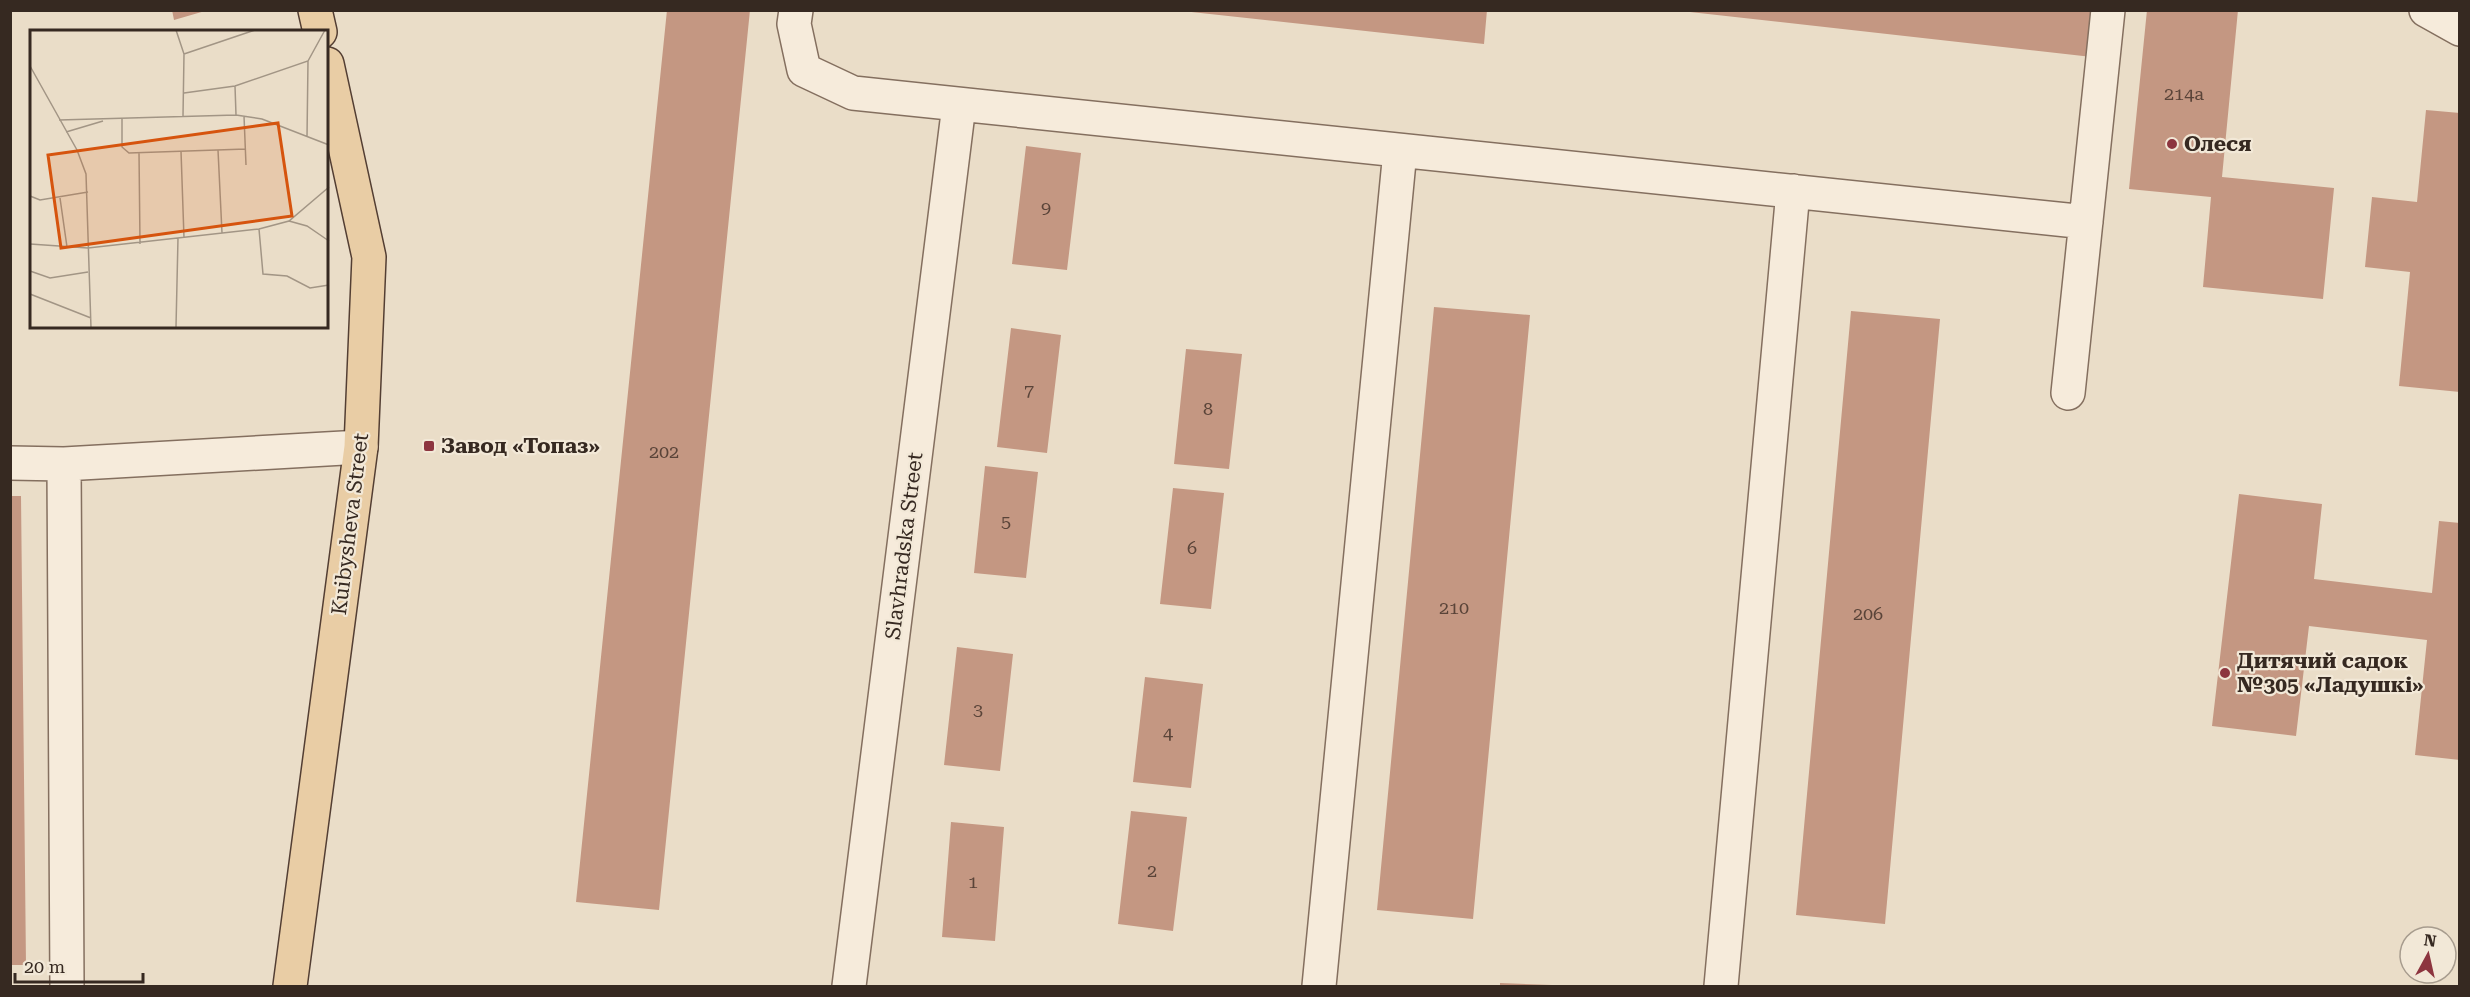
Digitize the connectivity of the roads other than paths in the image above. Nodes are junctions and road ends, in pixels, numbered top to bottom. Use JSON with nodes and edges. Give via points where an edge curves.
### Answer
{"nodes":[{"id":1,"x":315,"y":10,"type":"edge"},
{"id":2,"x":796,"y":10,"type":"edge"},
{"id":3,"x":2108,"y":10,"type":"edge"},
{"id":4,"x":2426,"y":10,"type":"edge"},
{"id":5,"x":2460,"y":29,"type":"edge"},
{"id":6,"x":320,"y":30,"type":"edge"},
{"id":7,"x":328,"y":69,"type":"edge"},
{"id":8,"x":959,"y":105,"type":"junction"},
{"id":9,"x":1400,"y":151,"type":"junction"},
{"id":10,"x":1792,"y":191,"type":"junction"},
{"id":11,"x":2086,"y":222,"type":"junction"},
{"id":12,"x":2068,"y":393,"type":"dead end"},
{"id":13,"x":361,"y":447,"type":"junction"},
{"id":14,"x":10,"y":464,"type":"edge"},
{"id":15,"x":64,"y":464,"type":"junction"},
{"id":16,"x":67,"y":987,"type":"edge"},
{"id":17,"x":290,"y":987,"type":"edge"},
{"id":18,"x":849,"y":987,"type":"edge"},
{"id":19,"x":1319,"y":987,"type":"edge"},
{"id":20,"x":1721,"y":987,"type":"edge"}],
"edges":[{"from":1,"to":6,"type":"main road"},
{"from":2,"to":8,"type":"street","via":[[794,24],[804,70],[854,93]]},
{"from":3,"to":11,"type":"street"},
{"from":4,"to":5,"type":"street"},
{"from":7,"to":13,"type":"main road","name":"Kuibysheva Street","via":[[369,257]]},
{"from":8,"to":9,"type":"street"},
{"from":8,"to":18,"type":"street","name":"Slavhradska Street"},
{"from":9,"to":10,"type":"street"},
{"from":9,"to":19,"type":"street"},
{"from":10,"to":11,"type":"street"},
{"from":10,"to":20,"type":"street"},
{"from":11,"to":12,"type":"street"},
{"from":13,"to":15,"type":"street"},
{"from":13,"to":17,"type":"main road","name":"Kuibysheva Street"},
{"from":14,"to":15,"type":"street"},
{"from":15,"to":16,"type":"street"}]}
